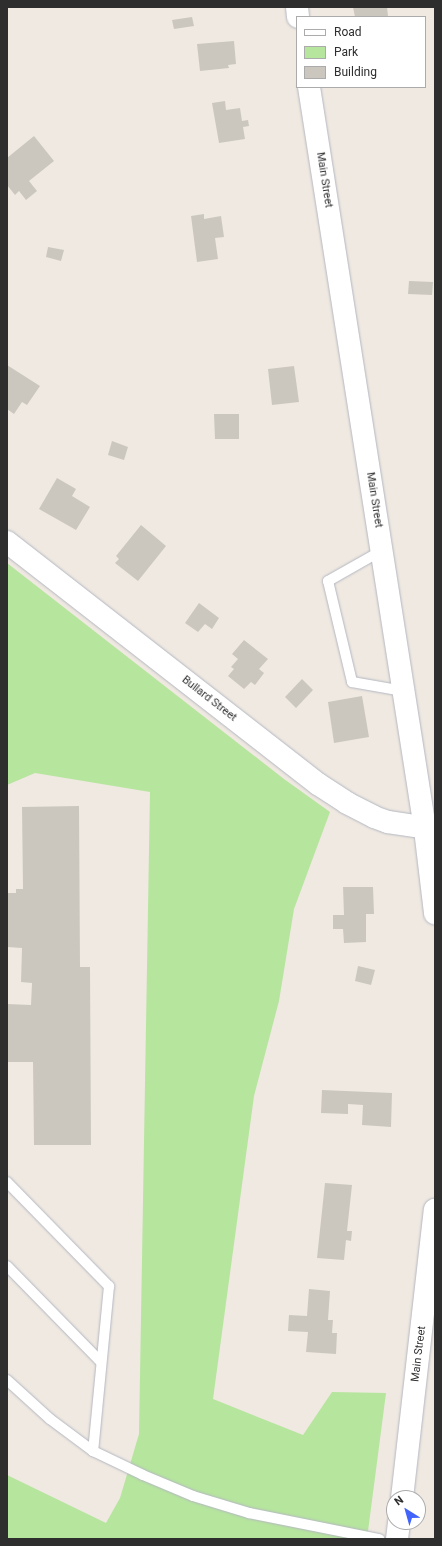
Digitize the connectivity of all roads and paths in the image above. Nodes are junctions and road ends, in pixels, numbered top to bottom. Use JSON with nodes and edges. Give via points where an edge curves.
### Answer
{"nodes":[{"id":1,"x":309,"y":88,"type":"edge"},
{"id":2,"x":7,"y":542,"type":"edge"},
{"id":3,"x":382,"y":551,"type":"junction"},
{"id":4,"x":403,"y":690,"type":"junction"},
{"id":5,"x":430,"y":829,"type":"edge"},
{"id":6,"x":435,"y":913,"type":"edge"},
{"id":7,"x":7,"y":1182,"type":"edge"},
{"id":8,"x":435,"y":1210,"type":"edge"},
{"id":9,"x":7,"y":1266,"type":"edge"},
{"id":10,"x":101,"y":1362,"type":"junction"},
{"id":11,"x":7,"y":1380,"type":"edge"},
{"id":12,"x":93,"y":1451,"type":"junction"},
{"id":13,"x":403,"y":1490,"type":"edge"},
{"id":14,"x":378,"y":1539,"type":"edge"}],
"edges":[{"from":1,"to":3,"type":"main road","name":"Main Street"},
{"from":2,"to":5,"type":"main road","name":"Bullard Street","via":[[347,804],[388,822]]},
{"from":3,"to":4,"type":"main road","name":"Main Street"},
{"from":3,"to":4,"type":"lane","via":[[328,581],[352,682]]},
{"from":4,"to":5,"type":"main road","name":"Main Street"},
{"from":5,"to":6,"type":"main road","name":"Main Street"},
{"from":7,"to":10,"type":"lane","via":[[109,1286]]},
{"from":8,"to":13,"type":"main road","name":"Main Street"},
{"from":9,"to":10,"type":"lane"},
{"from":10,"to":12,"type":"lane"},
{"from":11,"to":12,"type":"lane","via":[[50,1420]]},
{"from":12,"to":14,"type":"lane","via":[[193,1496],[305,1526]]}]}
